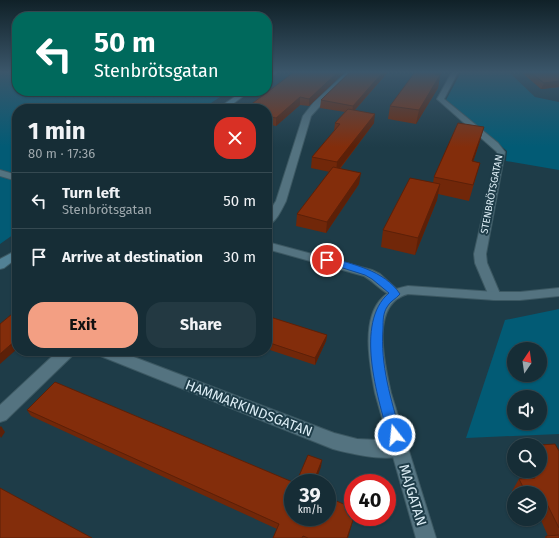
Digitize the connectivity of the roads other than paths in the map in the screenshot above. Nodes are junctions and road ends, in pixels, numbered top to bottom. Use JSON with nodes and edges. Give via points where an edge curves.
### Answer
{"nodes":[{"id":1,"x":238,"y":97,"type":"edge"},
{"id":2,"x":324,"y":97,"type":"edge"},
{"id":3,"x":441,"y":97,"type":"edge"},
{"id":4,"x":228,"y":104,"type":"edge"},
{"id":5,"x":0,"y":173,"type":"edge"},
{"id":6,"x":12,"y":177,"type":"edge"},
{"id":7,"x":272,"y":216,"type":"edge"},
{"id":8,"x":272,"y":245,"type":"edge"},
{"id":9,"x":12,"y":256,"type":"edge"},
{"id":10,"x":0,"y":264,"type":"edge"},
{"id":11,"x":559,"y":292,"type":"edge"},
{"id":12,"x":395,"y":294,"type":"junction"},
{"id":13,"x":494,"y":296,"type":"junction"},
{"id":14,"x":61,"y":356,"type":"edge"},
{"id":15,"x":116,"y":356,"type":"edge"},
{"id":16,"x":0,"y":415,"type":"edge"},
{"id":17,"x":399,"y":449,"type":"junction"},
{"id":18,"x":426,"y":538,"type":"edge"}],
"edges":[{"from":1,"to":4,"type":"main road"},
{"from":2,"to":7,"type":"street","via":[[307,116],[281,201]]},
{"from":3,"to":13,"type":"street","name":"STENBRÖTSGATAN","via":[[440,99],[501,152],[480,254]]},
{"from":5,"to":6,"type":"street"},
{"from":8,"to":12,"type":"street","via":[[368,273]]},
{"from":9,"to":10,"type":"main road"},
{"from":11,"to":13,"type":"street"},
{"from":12,"to":13,"type":"street","via":[[421,290]]},
{"from":12,"to":17,"type":"street","name":"MAJGATAN","via":[[381,308],[376,356],[383,393]]},
{"from":14,"to":16,"type":"street"},
{"from":15,"to":17,"type":"street","name":"HAMMARKINDSGATAN","via":[[350,447]]},
{"from":17,"to":18,"type":"street","name":"MAJGATAN"}]}
